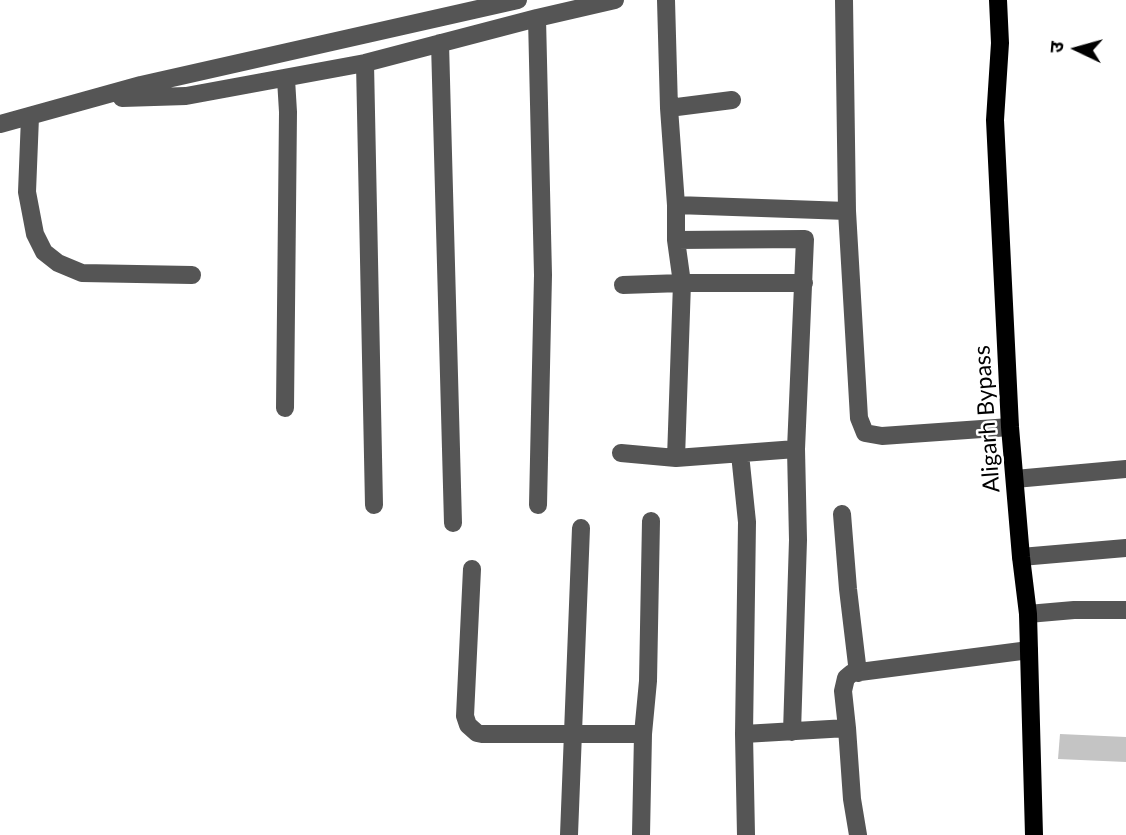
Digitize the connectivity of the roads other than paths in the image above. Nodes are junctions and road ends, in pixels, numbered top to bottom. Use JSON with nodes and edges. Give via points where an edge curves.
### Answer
{"nodes":[{"id":1,"x":518,"y":0,"type":"edge"},
{"id":2,"x":615,"y":0,"type":"edge"},
{"id":3,"x":666,"y":0,"type":"edge"},
{"id":4,"x":844,"y":0,"type":"edge"},
{"id":5,"x":998,"y":0,"type":"edge"},
{"id":6,"x":537,"y":18,"type":"junction"},
{"id":7,"x":440,"y":43,"type":"junction"},
{"id":8,"x":365,"y":63,"type":"junction"},
{"id":9,"x":286,"y":79,"type":"junction"},
{"id":10,"x":98,"y":98,"type":"junction"},
{"id":11,"x":732,"y":100,"type":"dead end"},
{"id":12,"x":669,"y":108,"type":"junction"},
{"id":13,"x":30,"y":117,"type":"junction"},
{"id":14,"x":0,"y":124,"type":"edge"},
{"id":15,"x":676,"y":205,"type":"junction"},
{"id":16,"x":847,"y":211,"type":"junction"},
{"id":17,"x":676,"y":240,"type":"junction"},
{"id":18,"x":192,"y":275,"type":"dead end"},
{"id":19,"x":681,"y":283,"type":"junction"},
{"id":20,"x":804,"y":283,"type":"junction"},
{"id":21,"x":623,"y":285,"type":"dead end"},
{"id":22,"x":285,"y":408,"type":"dead end"},
{"id":23,"x":1010,"y":427,"type":"junction"},
{"id":24,"x":796,"y":449,"type":"junction"},
{"id":25,"x":621,"y":453,"type":"dead end"},
{"id":26,"x":740,"y":454,"type":"junction"},
{"id":27,"x":676,"y":458,"type":"junction"},
{"id":28,"x":1126,"y":469,"type":"edge"},
{"id":29,"x":1015,"y":479,"type":"junction"},
{"id":30,"x":538,"y":505,"type":"dead end"},
{"id":31,"x":374,"y":506,"type":"dead end"},
{"id":32,"x":842,"y":514,"type":"dead end"},
{"id":33,"x":651,"y":521,"type":"dead end"},
{"id":34,"x":453,"y":523,"type":"dead end"},
{"id":35,"x":581,"y":528,"type":"dead end"},
{"id":36,"x":1126,"y":548,"type":"edge"},
{"id":37,"x":1021,"y":557,"type":"junction"},
{"id":38,"x":472,"y":569,"type":"dead end"},
{"id":39,"x":1126,"y":610,"type":"edge"},
{"id":40,"x":1028,"y":614,"type":"junction"},
{"id":41,"x":1029,"y":650,"type":"junction"},
{"id":42,"x":858,"y":673,"type":"junction"},
{"id":43,"x":847,"y":728,"type":"junction"},
{"id":44,"x":792,"y":732,"type":"junction"},
{"id":45,"x":574,"y":734,"type":"junction"},
{"id":46,"x":643,"y":734,"type":"junction"},
{"id":47,"x":744,"y":734,"type":"junction"},
{"id":48,"x":569,"y":835,"type":"edge"},
{"id":49,"x":641,"y":835,"type":"edge"},
{"id":50,"x":746,"y":835,"type":"edge"},
{"id":51,"x":858,"y":835,"type":"edge"},
{"id":52,"x":1034,"y":835,"type":"edge"}],
"edges":[{"from":1,"to":10,"type":"street"},
{"from":2,"to":6,"type":"street"},
{"from":3,"to":12,"type":"street"},
{"from":4,"to":16,"type":"street"},
{"from":5,"to":23,"type":"main road","name":"Aligarh Bypass","via":[[995,120]]},
{"from":6,"to":7,"type":"street"},
{"from":6,"to":30,"type":"street","via":[[543,275]]},
{"from":7,"to":8,"type":"street"},
{"from":7,"to":34,"type":"street"},
{"from":8,"to":9,"type":"street"},
{"from":8,"to":31,"type":"street"},
{"from":9,"to":10,"type":"street","via":[[186,96]]},
{"from":9,"to":22,"type":"street"},
{"from":10,"to":13,"type":"street"},
{"from":11,"to":12,"type":"street"},
{"from":12,"to":15,"type":"street"},
{"from":13,"to":14,"type":"street"},
{"from":13,"to":18,"type":"street","via":[[27,192],[35,234],[44,252],[82,273]]},
{"from":15,"to":16,"type":"street"},
{"from":15,"to":17,"type":"street"},
{"from":16,"to":23,"type":"street","via":[[859,418],[865,433],[882,436]]},
{"from":17,"to":19,"type":"street"},
{"from":17,"to":20,"type":"street","via":[[805,239]]},
{"from":19,"to":20,"type":"street"},
{"from":19,"to":21,"type":"street"},
{"from":19,"to":27,"type":"street"},
{"from":20,"to":24,"type":"street"},
{"from":23,"to":29,"type":"main road","name":"Aligarh Bypass"},
{"from":24,"to":26,"type":"street"},
{"from":24,"to":44,"type":"street"},
{"from":25,"to":27,"type":"street"},
{"from":26,"to":27,"type":"street"},
{"from":26,"to":47,"type":"street","via":[[747,522]]},
{"from":28,"to":29,"type":"street"},
{"from":29,"to":37,"type":"main road","name":"Aligarh Bypass"},
{"from":32,"to":42,"type":"street"},
{"from":33,"to":46,"type":"street"},
{"from":35,"to":45,"type":"street"},
{"from":36,"to":37,"type":"street"},
{"from":37,"to":40,"type":"main road","name":"Aligarh Bypass"},
{"from":38,"to":45,"type":"street","via":[[468,725],[482,734]]},
{"from":39,"to":40,"type":"street"},
{"from":40,"to":41,"type":"main road","name":"Aligarh Bypass"},
{"from":41,"to":42,"type":"street"},
{"from":41,"to":52,"type":"main road","name":"Aligarh Bypass"},
{"from":42,"to":43,"type":"street","via":[[844,682]]},
{"from":43,"to":44,"type":"street"},
{"from":43,"to":51,"type":"street"},
{"from":44,"to":47,"type":"street"},
{"from":45,"to":46,"type":"street"},
{"from":45,"to":48,"type":"street"},
{"from":46,"to":49,"type":"street"},
{"from":47,"to":50,"type":"street"}]}
